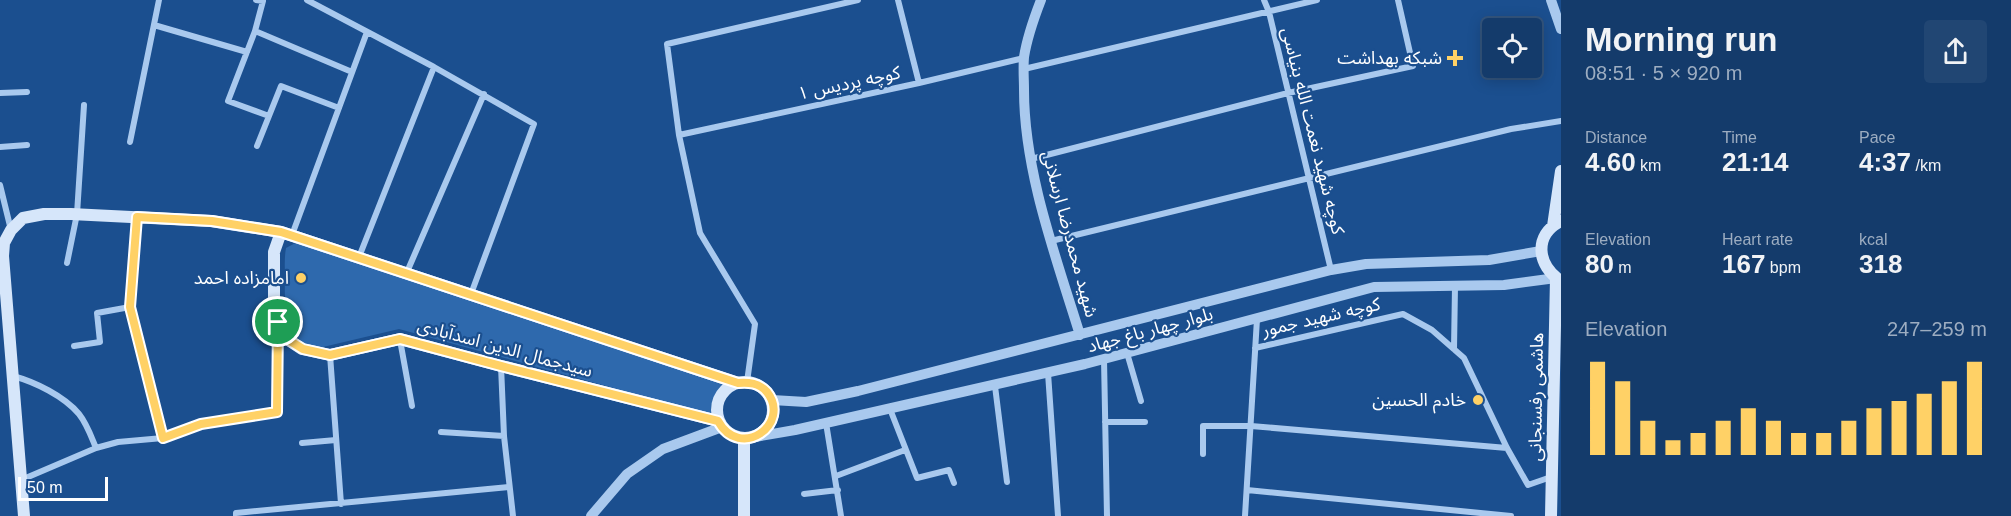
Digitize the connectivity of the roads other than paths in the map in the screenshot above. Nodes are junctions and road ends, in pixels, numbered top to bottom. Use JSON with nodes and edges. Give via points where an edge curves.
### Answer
{"nodes":[{"id":1,"x":159,"y":0,"type":"edge"},
{"id":2,"x":256,"y":0,"type":"edge"},
{"id":3,"x":307,"y":0,"type":"edge"},
{"id":4,"x":858,"y":0,"type":"edge"},
{"id":5,"x":898,"y":0,"type":"edge"},
{"id":6,"x":1041,"y":0,"type":"edge"},
{"id":7,"x":1264,"y":0,"type":"edge"},
{"id":8,"x":1317,"y":0,"type":"edge"},
{"id":9,"x":1398,"y":0,"type":"edge"},
{"id":10,"x":1551,"y":0,"type":"edge"},
{"id":11,"x":1269,"y":12,"type":"junction"},
{"id":12,"x":154,"y":25,"type":"junction"},
{"id":13,"x":1561,"y":29,"type":"edge"},
{"id":14,"x":255,"y":31,"type":"junction"},
{"id":15,"x":367,"y":32,"type":"junction"},
{"id":16,"x":247,"y":52,"type":"junction"},
{"id":17,"x":1024,"y":63,"type":"junction"},
{"id":18,"x":434,"y":67,"type":"junction"},
{"id":19,"x":352,"y":72,"type":"junction"},
{"id":20,"x":919,"y":83,"type":"junction"},
{"id":21,"x":27,"y":92,"type":"dead end"},
{"id":22,"x":0,"y":93,"type":"edge"},
{"id":23,"x":1288,"y":93,"type":"junction"},
{"id":24,"x":484,"y":95,"type":"junction"},
{"id":25,"x":84,"y":105,"type":"dead end"},
{"id":26,"x":339,"y":108,"type":"junction"},
{"id":27,"x":269,"y":116,"type":"junction"},
{"id":28,"x":1561,"y":122,"type":"edge"},
{"id":29,"x":679,"y":135,"type":"junction"},
{"id":30,"x":130,"y":142,"type":"dead end"},
{"id":31,"x":27,"y":145,"type":"dead end"},
{"id":32,"x":257,"y":146,"type":"dead end"},
{"id":33,"x":0,"y":147,"type":"edge"},
{"id":34,"x":1031,"y":159,"type":"junction"},
{"id":35,"x":1561,"y":171,"type":"edge"},
{"id":36,"x":1310,"y":179,"type":"junction"},
{"id":37,"x":0,"y":185,"type":"edge"},
{"id":38,"x":78,"y":214,"type":"junction"},
{"id":39,"x":137,"y":217,"type":"junction"},
{"id":40,"x":1557,"y":224,"type":"edge"},
{"id":41,"x":11,"y":230,"type":"junction"},
{"id":42,"x":286,"y":233,"type":"junction"},
{"id":43,"x":1051,"y":241,"type":"junction"},
{"id":44,"x":1541,"y":251,"type":"junction"},
{"id":45,"x":359,"y":257,"type":"junction"},
{"id":46,"x":67,"y":263,"type":"dead end"},
{"id":47,"x":1331,"y":270,"type":"junction"},
{"id":48,"x":407,"y":272,"type":"junction"},
{"id":49,"x":2,"y":276,"type":"edge"},
{"id":50,"x":1559,"y":280,"type":"edge"},
{"id":51,"x":1455,"y":286,"type":"junction"},
{"id":52,"x":471,"y":294,"type":"junction"},
{"id":53,"x":130,"y":307,"type":"junction"},
{"id":54,"x":1257,"y":318,"type":"junction"},
{"id":55,"x":278,"y":322,"type":"junction"},
{"id":56,"x":1080,"y":335,"type":"junction"},
{"id":57,"x":400,"y":339,"type":"junction"},
{"id":58,"x":74,"y":346,"type":"dead end"},
{"id":59,"x":1255,"y":348,"type":"junction"},
{"id":60,"x":1454,"y":349,"type":"junction"},
{"id":61,"x":1127,"y":353,"type":"junction"},
{"id":62,"x":330,"y":355,"type":"junction"},
{"id":63,"x":1104,"y":359,"type":"junction"},
{"id":64,"x":501,"y":366,"type":"junction"},
{"id":65,"x":1048,"y":373,"type":"junction"},
{"id":66,"x":12,"y":376,"type":"junction"},
{"id":67,"x":742,"y":382,"type":"junction"},
{"id":68,"x":995,"y":386,"type":"junction"},
{"id":69,"x":1557,"y":393,"type":"edge"},
{"id":70,"x":772,"y":400,"type":"junction"},
{"id":71,"x":1141,"y":401,"type":"dead end"},
{"id":72,"x":412,"y":406,"type":"dead end"},
{"id":73,"x":890,"y":409,"type":"junction"},
{"id":74,"x":1105,"y":422,"type":"junction"},
{"id":75,"x":1145,"y":422,"type":"dead end"},
{"id":76,"x":826,"y":423,"type":"junction"},
{"id":77,"x":720,"y":424,"type":"junction"},
{"id":78,"x":1251,"y":426,"type":"junction"},
{"id":79,"x":441,"y":432,"type":"dead end"},
{"id":80,"x":504,"y":436,"type":"junction"},
{"id":81,"x":163,"y":438,"type":"junction"},
{"id":82,"x":749,"y":438,"type":"junction"},
{"id":83,"x":336,"y":440,"type":"junction"},
{"id":84,"x":302,"y":443,"type":"dead end"},
{"id":85,"x":96,"y":448,"type":"junction"},
{"id":86,"x":1507,"y":448,"type":"junction"},
{"id":87,"x":905,"y":450,"type":"junction"},
{"id":88,"x":1203,"y":454,"type":"dead end"},
{"id":89,"x":836,"y":476,"type":"junction"},
{"id":90,"x":1552,"y":477,"type":"junction"},
{"id":91,"x":20,"y":480,"type":"junction"},
{"id":92,"x":1007,"y":482,"type":"dead end"},
{"id":93,"x":954,"y":483,"type":"dead end"},
{"id":94,"x":509,"y":487,"type":"junction"},
{"id":95,"x":837,"y":490,"type":"junction"},
{"id":96,"x":1247,"y":490,"type":"junction"},
{"id":97,"x":804,"y":494,"type":"dead end"},
{"id":98,"x":1556,"y":496,"type":"edge"},
{"id":99,"x":341,"y":504,"type":"junction"},
{"id":100,"x":236,"y":515,"type":"edge"},
{"id":101,"x":24,"y":516,"type":"edge"},
{"id":102,"x":513,"y":516,"type":"edge"},
{"id":103,"x":591,"y":516,"type":"edge"},
{"id":104,"x":744,"y":516,"type":"edge"},
{"id":105,"x":842,"y":516,"type":"edge"},
{"id":106,"x":1058,"y":516,"type":"edge"},
{"id":107,"x":1107,"y":516,"type":"edge"},
{"id":108,"x":1245,"y":516,"type":"edge"},
{"id":109,"x":1511,"y":516,"type":"edge"},
{"id":110,"x":1551,"y":516,"type":"edge"}],
"edges":[{"from":1,"to":12,"type":"street"},
{"from":2,"to":14,"type":"street","via":[[263,1]]},
{"from":3,"to":15,"type":"street"},
{"from":4,"to":29,"type":"street","via":[[667,44]]},
{"from":5,"to":20,"type":"street"},
{"from":6,"to":17,"type":"street","name":"شهید محمدرضا ارسلانی"},
{"from":7,"to":11,"type":"street","name":"کوچه شهید نعمت الله بنیاسی"},
{"from":8,"to":11,"type":"street","name":"کوچه پردیس ۱"},
{"from":9,"to":23,"type":"street","via":[[1413,66]]},
{"from":10,"to":13,"type":"street"},
{"from":11,"to":17,"type":"street","name":"کوچه پردیس ۱"},
{"from":11,"to":23,"type":"street","name":"کوچه شهید نعمت الله بنیاسی"},
{"from":12,"to":16,"type":"street"},
{"from":12,"to":30,"type":"street"},
{"from":14,"to":16,"type":"street"},
{"from":14,"to":19,"type":"street"},
{"from":15,"to":18,"type":"street"},
{"from":15,"to":19,"type":"street"},
{"from":16,"to":27,"type":"street","via":[[228,100]]},
{"from":17,"to":20,"type":"street","name":"کوچه پردیس ۱"},
{"from":17,"to":34,"type":"street","name":"شهید محمدرضا ارسلانی","via":[[1024,113]]},
{"from":18,"to":24,"type":"street"},
{"from":18,"to":45,"type":"street"},
{"from":19,"to":26,"type":"street"},
{"from":20,"to":29,"type":"street","name":"کوچه پردیس ۱"},
{"from":21,"to":22,"type":"street"},
{"from":23,"to":34,"type":"street"},
{"from":23,"to":36,"type":"street","name":"کوچه شهید نعمت الله بنیاسی"},
{"from":24,"to":48,"type":"street"},
{"from":24,"to":52,"type":"street","via":[[534,124]]},
{"from":25,"to":38,"type":"street"},
{"from":26,"to":27,"type":"street","via":[[281,86]]},
{"from":26,"to":42,"type":"street"},
{"from":27,"to":32,"type":"street"},
{"from":28,"to":36,"type":"street","via":[[1510,129]]},
{"from":29,"to":67,"type":"street","via":[[700,233],[755,324]]},
{"from":31,"to":33,"type":"street"},
{"from":34,"to":43,"type":"street","name":"شهید محمدرضا ارسلانی"},
{"from":35,"to":40,"type":"main road"},
{"from":36,"to":43,"type":"street"},
{"from":36,"to":47,"type":"street","name":"کوچه شهید نعمت الله بنیاسی"},
{"from":37,"to":41,"type":"street"},
{"from":38,"to":39,"type":"main road","name":"سیدجمال الدین اسدآبادی"},
{"from":38,"to":41,"type":"main road","name":"سیدجمال الدین اسدآبادی","via":[[23,218]]},
{"from":38,"to":46,"type":"street"},
{"from":39,"to":42,"type":"main road","name":"سیدجمال الدین اسدآبادی","via":[[212,221]]},
{"from":39,"to":53,"type":"street"},
{"from":40,"to":44,"type":"main road","via":[[1545,235]]},
{"from":41,"to":49,"type":"main road","via":[[4,243]]},
{"from":42,"to":45,"type":"main road","name":"سیدجمال الدین اسدآبادی"},
{"from":42,"to":55,"type":"main road","via":[[274,252],[274,306]]},
{"from":43,"to":56,"type":"street","name":"شهید محمدرضا ارسلانی"},
{"from":44,"to":47,"type":"street","name":"بلوار چهار باغ جهاد","via":[[1489,260],[1366,264]]},
{"from":44,"to":50,"type":"main road","via":[[1546,268]]},
{"from":45,"to":48,"type":"main road","name":"سیدجمال الدین اسدآبادی"},
{"from":47,"to":56,"type":"street","name":"بلوار چهار باغ جهاد"},
{"from":48,"to":52,"type":"main road","name":"سیدجمال الدین اسدآبادی"},
{"from":49,"to":66,"type":"main road"},
{"from":50,"to":51,"type":"street","name":"بلوار چهار باغ جهاد"},
{"from":50,"to":69,"type":"main road","name":"هاشمی رفسنجانی"},
{"from":51,"to":54,"type":"street","name":"بلوار چهار باغ جهاد","via":[[1374,287]]},
{"from":51,"to":60,"type":"street"},
{"from":52,"to":67,"type":"main road","name":"سیدجمال الدین اسدآبادی"},
{"from":53,"to":58,"type":"street","via":[[97,313],[100,342]]},
{"from":53,"to":81,"type":"street"},
{"from":54,"to":59,"type":"street"},
{"from":54,"to":61,"type":"street","name":"بلوار چهار باغ جهاد"},
{"from":55,"to":62,"type":"main road","name":"سیدجمال الدین اسدآبادی","via":[[287,339],[303,349]]},
{"from":55,"to":81,"type":"street","via":[[277,412],[201,424]]},
{"from":56,"to":70,"type":"street","name":"بلوار چهار باغ جهاد","via":[[806,402]]},
{"from":57,"to":62,"type":"main road","name":"سیدجمال الدین اسدآبادی"},
{"from":57,"to":64,"type":"main road","name":"سیدجمال الدین اسدآبادی"},
{"from":57,"to":72,"type":"street"},
{"from":59,"to":60,"type":"street","name":"کوچه شهید جمور","via":[[1403,314],[1432,330]]},
{"from":59,"to":78,"type":"street"},
{"from":60,"to":86,"type":"street","name":"کوچه شهید جمور","via":[[1464,358]]},
{"from":61,"to":63,"type":"street","name":"بلوار چهار باغ جهاد"},
{"from":61,"to":71,"type":"street"},
{"from":62,"to":83,"type":"street"},
{"from":63,"to":65,"type":"street","name":"بلوار چهار باغ جهاد"},
{"from":63,"to":74,"type":"street"},
{"from":64,"to":77,"type":"main road","name":"سیدجمال الدین اسدآبادی"},
{"from":64,"to":80,"type":"street"},
{"from":65,"to":68,"type":"street","name":"بلوار چهار باغ جهاد"},
{"from":65,"to":106,"type":"street"},
{"from":66,"to":85,"type":"street","via":[[34,382],[72,407],[87,425]]},
{"from":66,"to":91,"type":"main road"},
{"from":67,"to":70,"type":"main road","via":[[762,387]]},
{"from":67,"to":77,"type":"main road","via":[[729,387],[717,402]]},
{"from":68,"to":73,"type":"street","name":"بلوار چهار باغ جهاد"},
{"from":68,"to":92,"type":"street"},
{"from":69,"to":90,"type":"main road","name":"هاشمی رفسنجانی"},
{"from":70,"to":82,"type":"main road","via":[[769,426]]},
{"from":73,"to":76,"type":"street","name":"بلوار چهار باغ جهاد"},
{"from":73,"to":87,"type":"street"},
{"from":74,"to":75,"type":"street"},
{"from":74,"to":107,"type":"street"},
{"from":76,"to":82,"type":"street","name":"بلوار چهار باغ جهاد"},
{"from":76,"to":89,"type":"street"},
{"from":77,"to":82,"type":"main road","via":[[733,436]]},
{"from":77,"to":103,"type":"street","via":[[663,449],[627,474]]},
{"from":78,"to":86,"type":"street"},
{"from":78,"to":88,"type":"street","via":[[1203,426]]},
{"from":78,"to":96,"type":"street"},
{"from":79,"to":80,"type":"street"},
{"from":80,"to":94,"type":"street"},
{"from":81,"to":85,"type":"street"},
{"from":82,"to":104,"type":"main road"},
{"from":83,"to":84,"type":"street"},
{"from":83,"to":99,"type":"street"},
{"from":85,"to":91,"type":"street"},
{"from":86,"to":90,"type":"street","name":"کوچه شهید جمور","via":[[1528,485]]},
{"from":87,"to":89,"type":"street"},
{"from":87,"to":93,"type":"street","via":[[917,478],[949,470]]},
{"from":89,"to":95,"type":"street"},
{"from":90,"to":98,"type":"main road","name":"هاشمی رفسنجانی"},
{"from":91,"to":101,"type":"main road"},
{"from":94,"to":99,"type":"street"},
{"from":94,"to":102,"type":"street"},
{"from":95,"to":97,"type":"street"},
{"from":95,"to":105,"type":"street"},
{"from":96,"to":108,"type":"street"},
{"from":96,"to":109,"type":"street"},
{"from":98,"to":110,"type":"main road","name":"هاشمی رفسنجانی"},
{"from":99,"to":100,"type":"street"}]}
